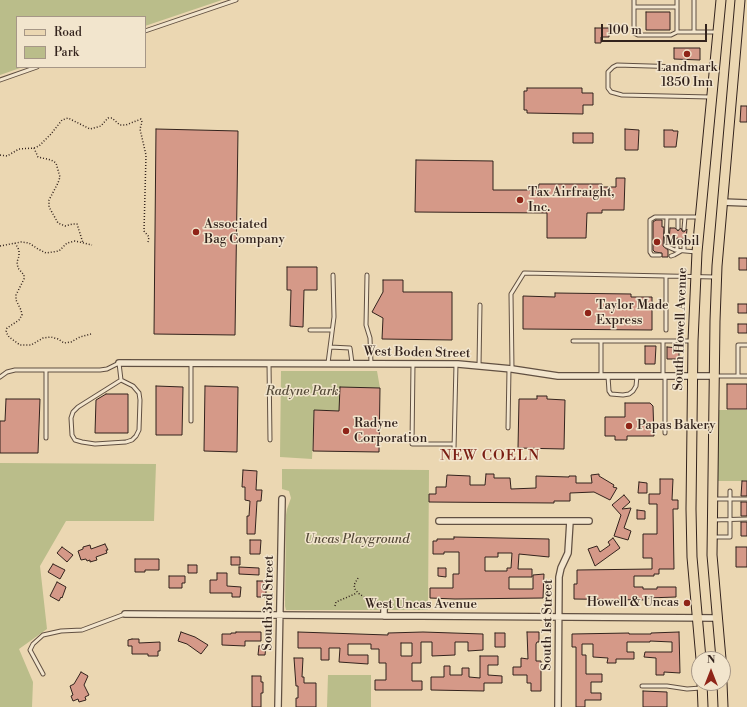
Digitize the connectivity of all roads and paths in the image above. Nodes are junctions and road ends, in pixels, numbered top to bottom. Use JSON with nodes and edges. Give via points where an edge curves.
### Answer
{"nodes":[{"id":1,"x":236,"y":0,"type":"edge"},
{"id":2,"x":634,"y":0,"type":"edge"},
{"id":3,"x":677,"y":0,"type":"edge"},
{"id":4,"x":694,"y":0,"type":"edge"},
{"id":5,"x":721,"y":0,"type":"edge"},
{"id":6,"x":740,"y":0,"type":"edge"},
{"id":7,"x":634,"y":7,"type":"junction"},
{"id":8,"x":677,"y":7,"type":"junction"},
{"id":9,"x":146,"y":30,"type":"edge"},
{"id":10,"x":677,"y":32,"type":"junction"},
{"id":11,"x":694,"y":32,"type":"junction"},
{"id":12,"x":718,"y":32,"type":"junction"},
{"id":13,"x":34,"y":68,"type":"edge"},
{"id":14,"x":714,"y":68,"type":"junction"},
{"id":15,"x":0,"y":80,"type":"edge"},
{"id":16,"x":711,"y":97,"type":"junction"},
{"id":17,"x":34,"y":148,"type":"junction"},
{"id":18,"x":0,"y":155,"type":"edge"},
{"id":19,"x":722,"y":202,"type":"junction"},
{"id":20,"x":747,"y":203,"type":"edge"},
{"id":21,"x":667,"y":217,"type":"junction"},
{"id":22,"x":678,"y":217,"type":"junction"},
{"id":23,"x":685,"y":217,"type":"junction"},
{"id":24,"x":701,"y":217,"type":"junction"},
{"id":25,"x":678,"y":228,"type":"dead end"},
{"id":26,"x":684,"y":229,"type":"dead end"},
{"id":27,"x":677,"y":241,"type":"dead end"},
{"id":28,"x":148,"y":242,"type":"dead end"},
{"id":29,"x":684,"y":242,"type":"dead end"},
{"id":30,"x":15,"y":243,"type":"junction"},
{"id":31,"x":83,"y":243,"type":"junction"},
{"id":32,"x":92,"y":245,"type":"dead end"},
{"id":33,"x":0,"y":246,"type":"edge"},
{"id":34,"x":680,"y":251,"type":"junction"},
{"id":35,"x":698,"y":252,"type":"junction"},
{"id":36,"x":660,"y":255,"type":"dead end"},
{"id":37,"x":671,"y":256,"type":"dead end"},
{"id":38,"x":333,"y":275,"type":"dead end"},
{"id":39,"x":367,"y":275,"type":"dead end"},
{"id":40,"x":666,"y":276,"type":"junction"},
{"id":41,"x":696,"y":276,"type":"junction"},
{"id":42,"x":716,"y":277,"type":"junction"},
{"id":43,"x":480,"y":305,"type":"dead end"},
{"id":44,"x":310,"y":330,"type":"dead end"},
{"id":45,"x":332,"y":330,"type":"junction"},
{"id":46,"x":666,"y":330,"type":"dead end"},
{"id":47,"x":91,"y":334,"type":"dead end"},
{"id":48,"x":573,"y":341,"type":"dead end"},
{"id":49,"x":601,"y":341,"type":"junction"},
{"id":50,"x":663,"y":341,"type":"junction"},
{"id":51,"x":693,"y":341,"type":"junction"},
{"id":52,"x":747,"y":345,"type":"edge"},
{"id":53,"x":330,"y":347,"type":"junction"},
{"id":54,"x":119,"y":363,"type":"junction"},
{"id":55,"x":191,"y":363,"type":"junction"},
{"id":56,"x":268,"y":363,"type":"junction"},
{"id":57,"x":328,"y":363,"type":"junction"},
{"id":58,"x":352,"y":363,"type":"junction"},
{"id":59,"x":371,"y":363,"type":"junction"},
{"id":60,"x":413,"y":364,"type":"junction"},
{"id":61,"x":456,"y":364,"type":"junction"},
{"id":62,"x":479,"y":366,"type":"junction"},
{"id":63,"x":511,"y":369,"type":"junction"},
{"id":64,"x":46,"y":370,"type":"junction"},
{"id":65,"x":601,"y":376,"type":"junction"},
{"id":66,"x":608,"y":376,"type":"junction"},
{"id":67,"x":637,"y":376,"type":"junction"},
{"id":68,"x":664,"y":376,"type":"junction"},
{"id":69,"x":692,"y":376,"type":"junction"},
{"id":70,"x":714,"y":376,"type":"junction"},
{"id":71,"x":738,"y":376,"type":"junction"},
{"id":72,"x":747,"y":376,"type":"edge"},
{"id":73,"x":0,"y":377,"type":"edge"},
{"id":74,"x":121,"y":380,"type":"junction"},
{"id":75,"x":191,"y":421,"type":"dead end"},
{"id":76,"x":508,"y":428,"type":"dead end"},
{"id":77,"x":665,"y":433,"type":"dead end"},
{"id":78,"x":46,"y":438,"type":"dead end"},
{"id":79,"x":270,"y":440,"type":"dead end"},
{"id":80,"x":454,"y":444,"type":"junction"},
{"id":81,"x":454,"y":450,"type":"dead end"},
{"id":82,"x":730,"y":491,"type":"dead end"},
{"id":83,"x":282,"y":499,"type":"dead end"},
{"id":84,"x":711,"y":499,"type":"junction"},
{"id":85,"x":730,"y":499,"type":"junction"},
{"id":86,"x":747,"y":499,"type":"edge"},
{"id":87,"x":747,"y":519,"type":"edge"},
{"id":88,"x":711,"y":520,"type":"junction"},
{"id":89,"x":730,"y":520,"type":"junction"},
{"id":90,"x":439,"y":521,"type":"dead end"},
{"id":91,"x":570,"y":521,"type":"junction"},
{"id":92,"x":589,"y":521,"type":"dead end"},
{"id":93,"x":712,"y":537,"type":"junction"},
{"id":94,"x":358,"y":578,"type":"dead end"},
{"id":95,"x":358,"y":593,"type":"junction"},
{"id":96,"x":384,"y":605,"type":"dead end"},
{"id":97,"x":335,"y":606,"type":"dead end"},
{"id":98,"x":373,"y":606,"type":"dead end"},
{"id":99,"x":125,"y":614,"type":"joint"},
{"id":100,"x":279,"y":615,"type":"junction"},
{"id":101,"x":384,"y":616,"type":"junction"},
{"id":102,"x":559,"y":617,"type":"junction"},
{"id":103,"x":696,"y":618,"type":"junction"},
{"id":104,"x":716,"y":618,"type":"junction"},
{"id":105,"x":700,"y":651,"type":"edge"},
{"id":106,"x":720,"y":651,"type":"edge"},
{"id":107,"x":43,"y":674,"type":"dead end"},
{"id":108,"x":642,"y":686,"type":"dead end"},
{"id":109,"x":691,"y":688,"type":"edge"},
{"id":110,"x":702,"y":691,"type":"edge"},
{"id":111,"x":722,"y":691,"type":"edge"},
{"id":112,"x":278,"y":707,"type":"edge"},
{"id":113,"x":558,"y":707,"type":"edge"},
{"id":114,"x":703,"y":707,"type":"edge"},
{"id":115,"x":723,"y":707,"type":"edge"}],
"edges":[{"from":1,"to":9,"type":"lane"},
{"from":2,"to":7,"type":"lane"},
{"from":3,"to":8,"type":"lane"},
{"from":4,"to":11,"type":"lane"},
{"from":5,"to":12,"type":"main road","name":"South Howell Avenue"},
{"from":6,"to":19,"type":"main road"},
{"from":7,"to":8,"type":"lane"},
{"from":7,"to":10,"type":"lane","via":[[634,33],[671,35]]},
{"from":8,"to":10,"type":"lane"},
{"from":10,"to":11,"type":"lane"},
{"from":11,"to":12,"type":"lane"},
{"from":12,"to":14,"type":"main road","name":"South Howell Avenue"},
{"from":13,"to":15,"type":"lane"},
{"from":14,"to":16,"type":"main road","name":"South Howell Avenue"},
{"from":14,"to":16,"type":"lane","via":[[617,65],[608,72],[608,88],[611,92],[622,95]]},
{"from":16,"to":24,"type":"main road","name":"South Howell Avenue"},
{"from":17,"to":18,"type":"path","via":[[19,149],[7,156]]},
{"from":17,"to":28,"type":"path","via":[[51,134],[62,120],[68,118],[90,128],[101,126],[108,118],[112,118],[120,125],[141,119],[140,129],[146,155],[144,231]]},
{"from":17,"to":31,"type":"path","via":[[38,157],[56,163],[60,177],[48,200],[48,207],[58,223],[65,226],[78,224]]},
{"from":19,"to":20,"type":"street"},
{"from":19,"to":42,"type":"main road"},
{"from":21,"to":22,"type":"lane"},
{"from":21,"to":34,"type":"lane","via":[[666,246]]},
{"from":21,"to":36,"type":"lane","via":[[655,217],[650,220],[650,252],[652,255]]},
{"from":22,"to":23,"type":"lane"},
{"from":22,"to":25,"type":"lane"},
{"from":23,"to":24,"type":"lane"},
{"from":23,"to":26,"type":"lane"},
{"from":24,"to":35,"type":"main road","name":"South Howell Avenue"},
{"from":27,"to":34,"type":"lane"},
{"from":29,"to":34,"type":"lane"},
{"from":30,"to":31,"type":"path","via":[[28,243],[46,253],[59,251],[67,243]]},
{"from":30,"to":33,"type":"path"},
{"from":30,"to":47,"type":"path","via":[[19,250],[18,268],[24,275],[16,294],[22,315],[7,328],[9,337],[20,344],[31,345],[43,338],[51,337],[71,342],[80,336]]},
{"from":31,"to":32,"type":"path"},
{"from":34,"to":35,"type":"lane"},
{"from":34,"to":37,"type":"lane"},
{"from":35,"to":41,"type":"main road","name":"South Howell Avenue"},
{"from":38,"to":45,"type":"lane"},
{"from":39,"to":59,"type":"lane","via":[[366,325],[370,338]]},
{"from":40,"to":41,"type":"lane"},
{"from":40,"to":46,"type":"lane"},
{"from":40,"to":63,"type":"lane","via":[[524,273],[511,294]]},
{"from":41,"to":42,"type":"lane"},
{"from":41,"to":51,"type":"main road","name":"South Howell Avenue"},
{"from":42,"to":70,"type":"main road"},
{"from":43,"to":62,"type":"lane"},
{"from":44,"to":45,"type":"lane"},
{"from":45,"to":53,"type":"lane"},
{"from":48,"to":49,"type":"lane"},
{"from":49,"to":50,"type":"lane"},
{"from":49,"to":65,"type":"lane"},
{"from":50,"to":51,"type":"lane"},
{"from":50,"to":68,"type":"lane"},
{"from":51,"to":69,"type":"main road","name":"South Howell Avenue"},
{"from":52,"to":71,"type":"lane","via":[[738,345]]},
{"from":53,"to":57,"type":"lane"},
{"from":53,"to":58,"type":"lane","via":[[350,348]]},
{"from":54,"to":55,"type":"street","name":"West Boden Street"},
{"from":54,"to":64,"type":"lane","via":[[100,370]]},
{"from":54,"to":74,"type":"lane"},
{"from":55,"to":56,"type":"street","name":"West Boden Street"},
{"from":55,"to":75,"type":"lane"},
{"from":56,"to":57,"type":"street","name":"West Boden Street"},
{"from":56,"to":79,"type":"lane"},
{"from":57,"to":58,"type":"street","name":"West Boden Street"},
{"from":58,"to":59,"type":"street","name":"West Boden Street"},
{"from":59,"to":60,"type":"street","name":"West Boden Street"},
{"from":60,"to":61,"type":"street","name":"West Boden Street"},
{"from":60,"to":80,"type":"lane","via":[[412,444]]},
{"from":61,"to":62,"type":"street","name":"West Boden Street"},
{"from":61,"to":80,"type":"lane"},
{"from":62,"to":63,"type":"street","name":"West Boden Street"},
{"from":63,"to":65,"type":"street","name":"West Boden Street","via":[[558,376]]},
{"from":63,"to":76,"type":"lane"},
{"from":64,"to":73,"type":"lane","via":[[15,370]]},
{"from":64,"to":78,"type":"lane"},
{"from":65,"to":66,"type":"street","name":"West Boden Street"},
{"from":66,"to":67,"type":"street","name":"West Boden Street"},
{"from":66,"to":67,"type":"lane","via":[[611,394],[623,396],[633,391]]},
{"from":67,"to":68,"type":"street","name":"West Boden Street"},
{"from":68,"to":69,"type":"street","name":"West Boden Street"},
{"from":68,"to":77,"type":"lane"},
{"from":69,"to":70,"type":"street","name":"West Boden Street"},
{"from":69,"to":103,"type":"main road","name":"South Howell Avenue","via":[[692,550]]},
{"from":70,"to":71,"type":"lane"},
{"from":70,"to":84,"type":"main road"},
{"from":71,"to":72,"type":"lane"},
{"from":74,"to":74,"type":"lane","via":[[73,412],[71,427],[75,440],[95,444],[114,443],[126,442],[136,436],[140,430],[139,393],[133,386]]},
{"from":80,"to":81,"type":"lane"},
{"from":82,"to":85,"type":"lane"},
{"from":83,"to":100,"type":"street","name":"South 3rd Street"},
{"from":84,"to":85,"type":"lane"},
{"from":84,"to":88,"type":"main road"},
{"from":85,"to":86,"type":"lane"},
{"from":85,"to":89,"type":"lane"},
{"from":87,"to":89,"type":"lane"},
{"from":88,"to":89,"type":"lane"},
{"from":88,"to":93,"type":"main road"},
{"from":89,"to":93,"type":"lane","via":[[730,537]]},
{"from":90,"to":91,"type":"street"},
{"from":91,"to":92,"type":"street"},
{"from":91,"to":102,"type":"street","name":"South 1st Street","via":[[568,553],[559,577]]},
{"from":93,"to":104,"type":"main road"},
{"from":94,"to":95,"type":"path","via":[[354,587]]},
{"from":95,"to":97,"type":"path","via":[[336,602]]},
{"from":95,"to":98,"type":"path","via":[[373,603]]},
{"from":96,"to":101,"type":"street"},
{"from":99,"to":100,"type":"street","name":"West Uncas Avenue"},
{"from":99,"to":107,"type":"lane","via":[[82,630],[43,635],[30,650]]},
{"from":100,"to":101,"type":"street","name":"West Uncas Avenue"},
{"from":100,"to":112,"type":"street","name":"South 3rd Street"},
{"from":101,"to":102,"type":"street","name":"West Uncas Avenue"},
{"from":102,"to":103,"type":"street","name":"West Uncas Avenue"},
{"from":102,"to":113,"type":"street","name":"South 1st Street"},
{"from":103,"to":104,"type":"street","name":"West Uncas Avenue"},
{"from":103,"to":105,"type":"main road","name":"South Howell Avenue"},
{"from":104,"to":106,"type":"main road"},
{"from":108,"to":109,"type":"lane"},
{"from":110,"to":114,"type":"main road"},
{"from":111,"to":115,"type":"main road"}]}
